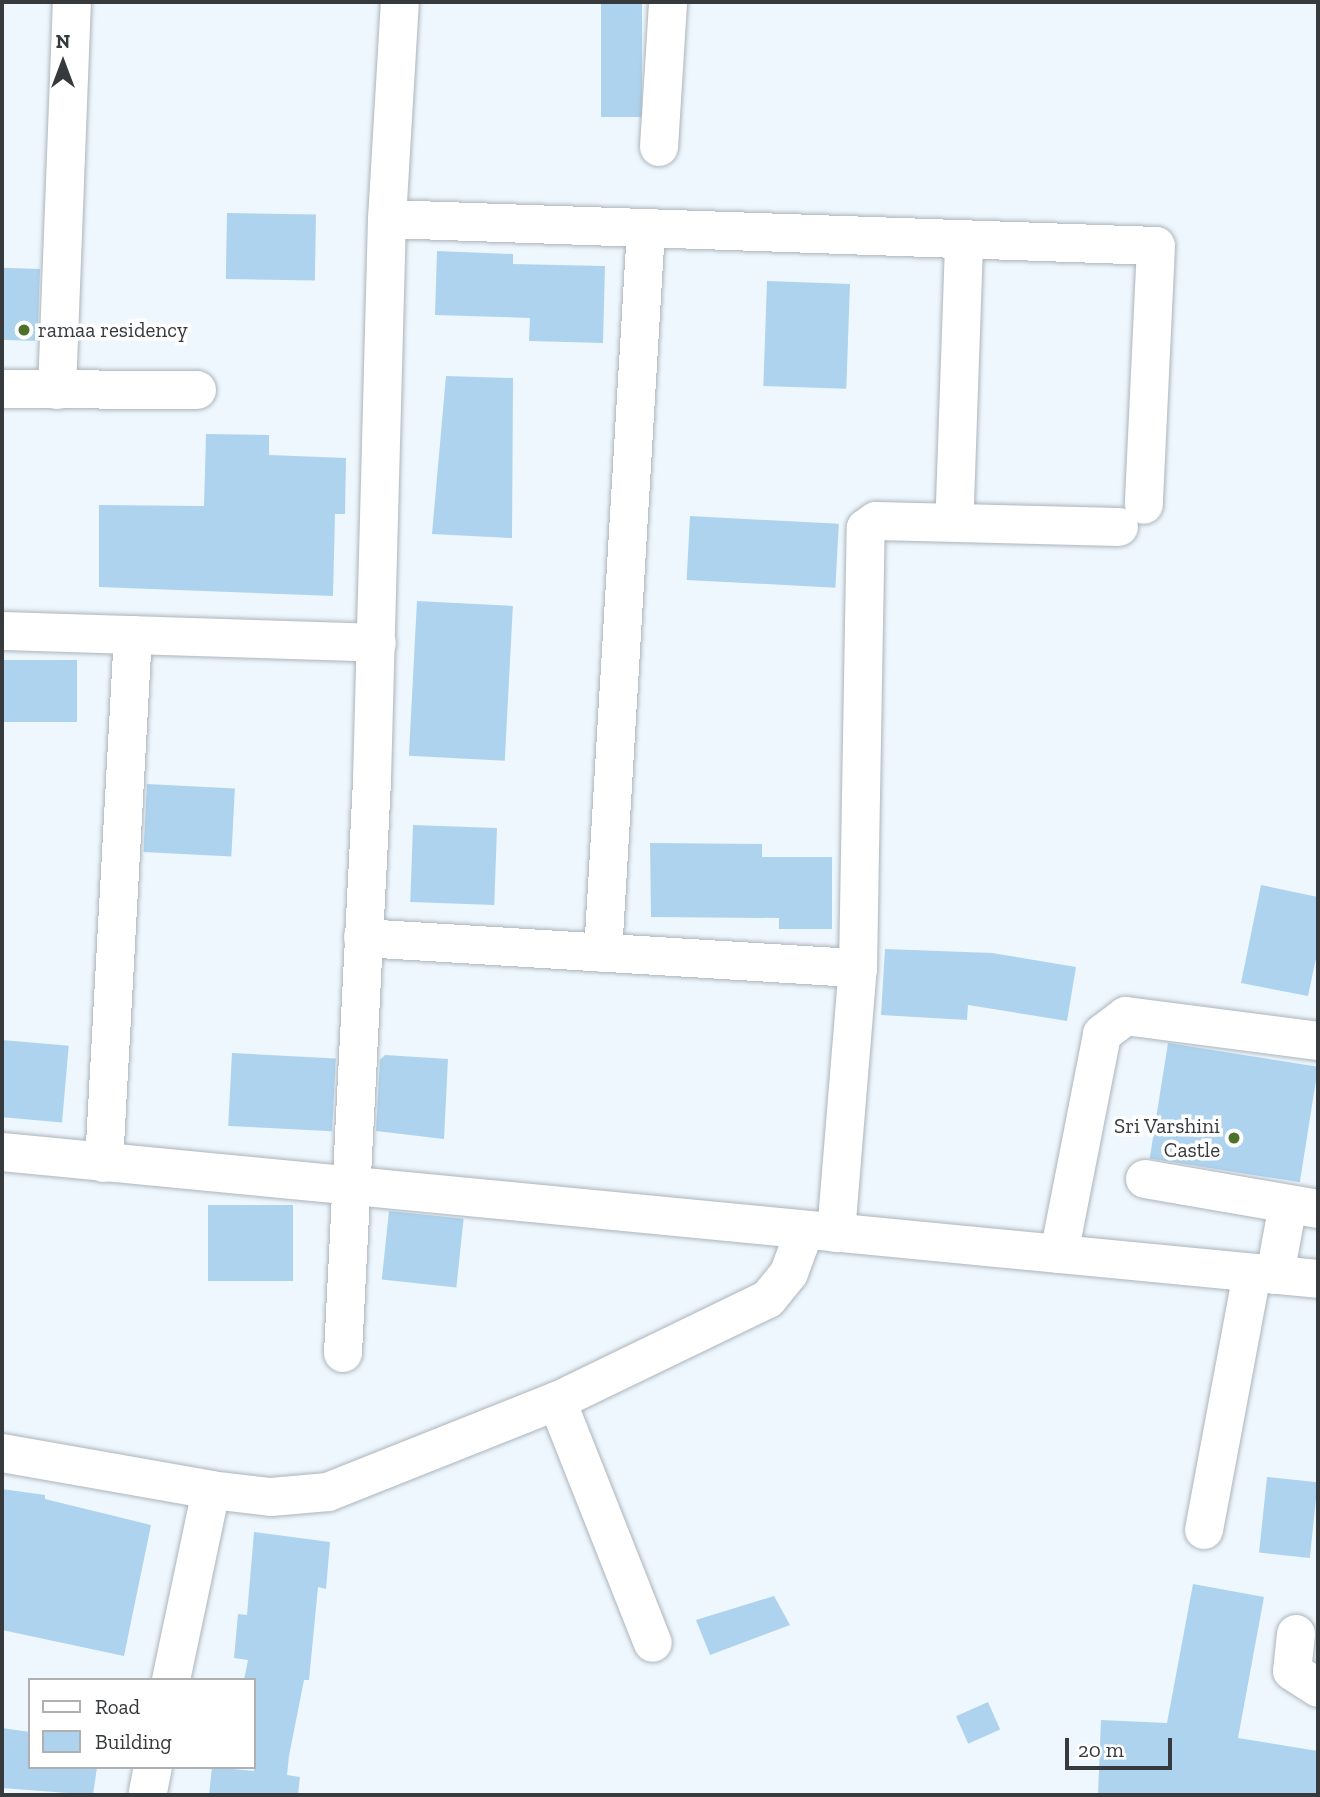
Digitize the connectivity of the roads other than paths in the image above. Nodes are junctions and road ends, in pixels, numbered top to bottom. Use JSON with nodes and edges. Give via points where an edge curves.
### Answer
{"nodes":[{"id":1,"x":72,"y":2,"type":"edge"},
{"id":2,"x":400,"y":2,"type":"edge"},
{"id":3,"x":668,"y":2,"type":"edge"},
{"id":4,"x":659,"y":147,"type":"dead end"},
{"id":5,"x":387,"y":219,"type":"junction"},
{"id":6,"x":646,"y":230,"type":"junction"},
{"id":7,"x":964,"y":240,"type":"junction"},
{"id":8,"x":2,"y":389,"type":"edge"},
{"id":9,"x":57,"y":390,"type":"junction"},
{"id":10,"x":197,"y":390,"type":"dead end"},
{"id":11,"x":955,"y":503,"type":"dead end"},
{"id":12,"x":2,"y":631,"type":"edge"},
{"id":13,"x":133,"y":635,"type":"junction"},
{"id":14,"x":377,"y":643,"type":"junction"},
{"id":15,"x":363,"y":938,"type":"junction"},
{"id":16,"x":603,"y":953,"type":"junction"},
{"id":17,"x":858,"y":968,"type":"junction"},
{"id":18,"x":1318,"y":1041,"type":"edge"},
{"id":19,"x":2,"y":1153,"type":"edge"},
{"id":20,"x":104,"y":1163,"type":"junction"},
{"id":21,"x":1145,"y":1179,"type":"dead end"},
{"id":22,"x":347,"y":1185,"type":"junction"},
{"id":23,"x":1303,"y":1206,"type":"edge"},
{"id":24,"x":798,"y":1229,"type":"junction"},
{"id":25,"x":836,"y":1233,"type":"junction"},
{"id":26,"x":1059,"y":1254,"type":"junction"},
{"id":27,"x":1263,"y":1274,"type":"junction"},
{"id":28,"x":1318,"y":1279,"type":"edge"},
{"id":29,"x":343,"y":1353,"type":"dead end"},
{"id":30,"x":557,"y":1401,"type":"junction"},
{"id":31,"x":2,"y":1453,"type":"edge"},
{"id":32,"x":211,"y":1490,"type":"junction"},
{"id":33,"x":1204,"y":1530,"type":"dead end"},
{"id":34,"x":1296,"y":1634,"type":"dead end"},
{"id":35,"x":653,"y":1643,"type":"dead end"},
{"id":36,"x":171,"y":1678,"type":"edge"},
{"id":37,"x":1318,"y":1688,"type":"edge"}],
"edges":[{"from":1,"to":9,"type":"street"},
{"from":2,"to":5,"type":"street"},
{"from":3,"to":4,"type":"street"},
{"from":5,"to":6,"type":"street"},
{"from":5,"to":14,"type":"street"},
{"from":6,"to":7,"type":"street"},
{"from":6,"to":16,"type":"street"},
{"from":7,"to":11,"type":"street"},
{"from":7,"to":17,"type":"street","via":[[1156,246],[1131,516],[876,521],[866,528]]},
{"from":8,"to":9,"type":"street"},
{"from":9,"to":10,"type":"street"},
{"from":12,"to":13,"type":"street"},
{"from":13,"to":14,"type":"street"},
{"from":13,"to":20,"type":"street"},
{"from":14,"to":15,"type":"street"},
{"from":15,"to":16,"type":"street"},
{"from":15,"to":22,"type":"street"},
{"from":16,"to":17,"type":"street"},
{"from":17,"to":25,"type":"street"},
{"from":18,"to":26,"type":"street","via":[[1126,1016],[1102,1034]]},
{"from":19,"to":20,"type":"street"},
{"from":20,"to":22,"type":"street"},
{"from":21,"to":23,"type":"street"},
{"from":22,"to":24,"type":"street"},
{"from":22,"to":29,"type":"street"},
{"from":23,"to":27,"type":"street"},
{"from":24,"to":25,"type":"street"},
{"from":24,"to":30,"type":"street","via":[[799,1246],[789,1273],[768,1298]]},
{"from":25,"to":26,"type":"street"},
{"from":26,"to":27,"type":"street"},
{"from":27,"to":28,"type":"street"},
{"from":27,"to":33,"type":"street"},
{"from":30,"to":32,"type":"street","via":[[328,1492],[271,1497]]},
{"from":30,"to":35,"type":"street"},
{"from":31,"to":32,"type":"street"},
{"from":32,"to":36,"type":"street"},
{"from":34,"to":37,"type":"street","via":[[1292,1671]]}]}
